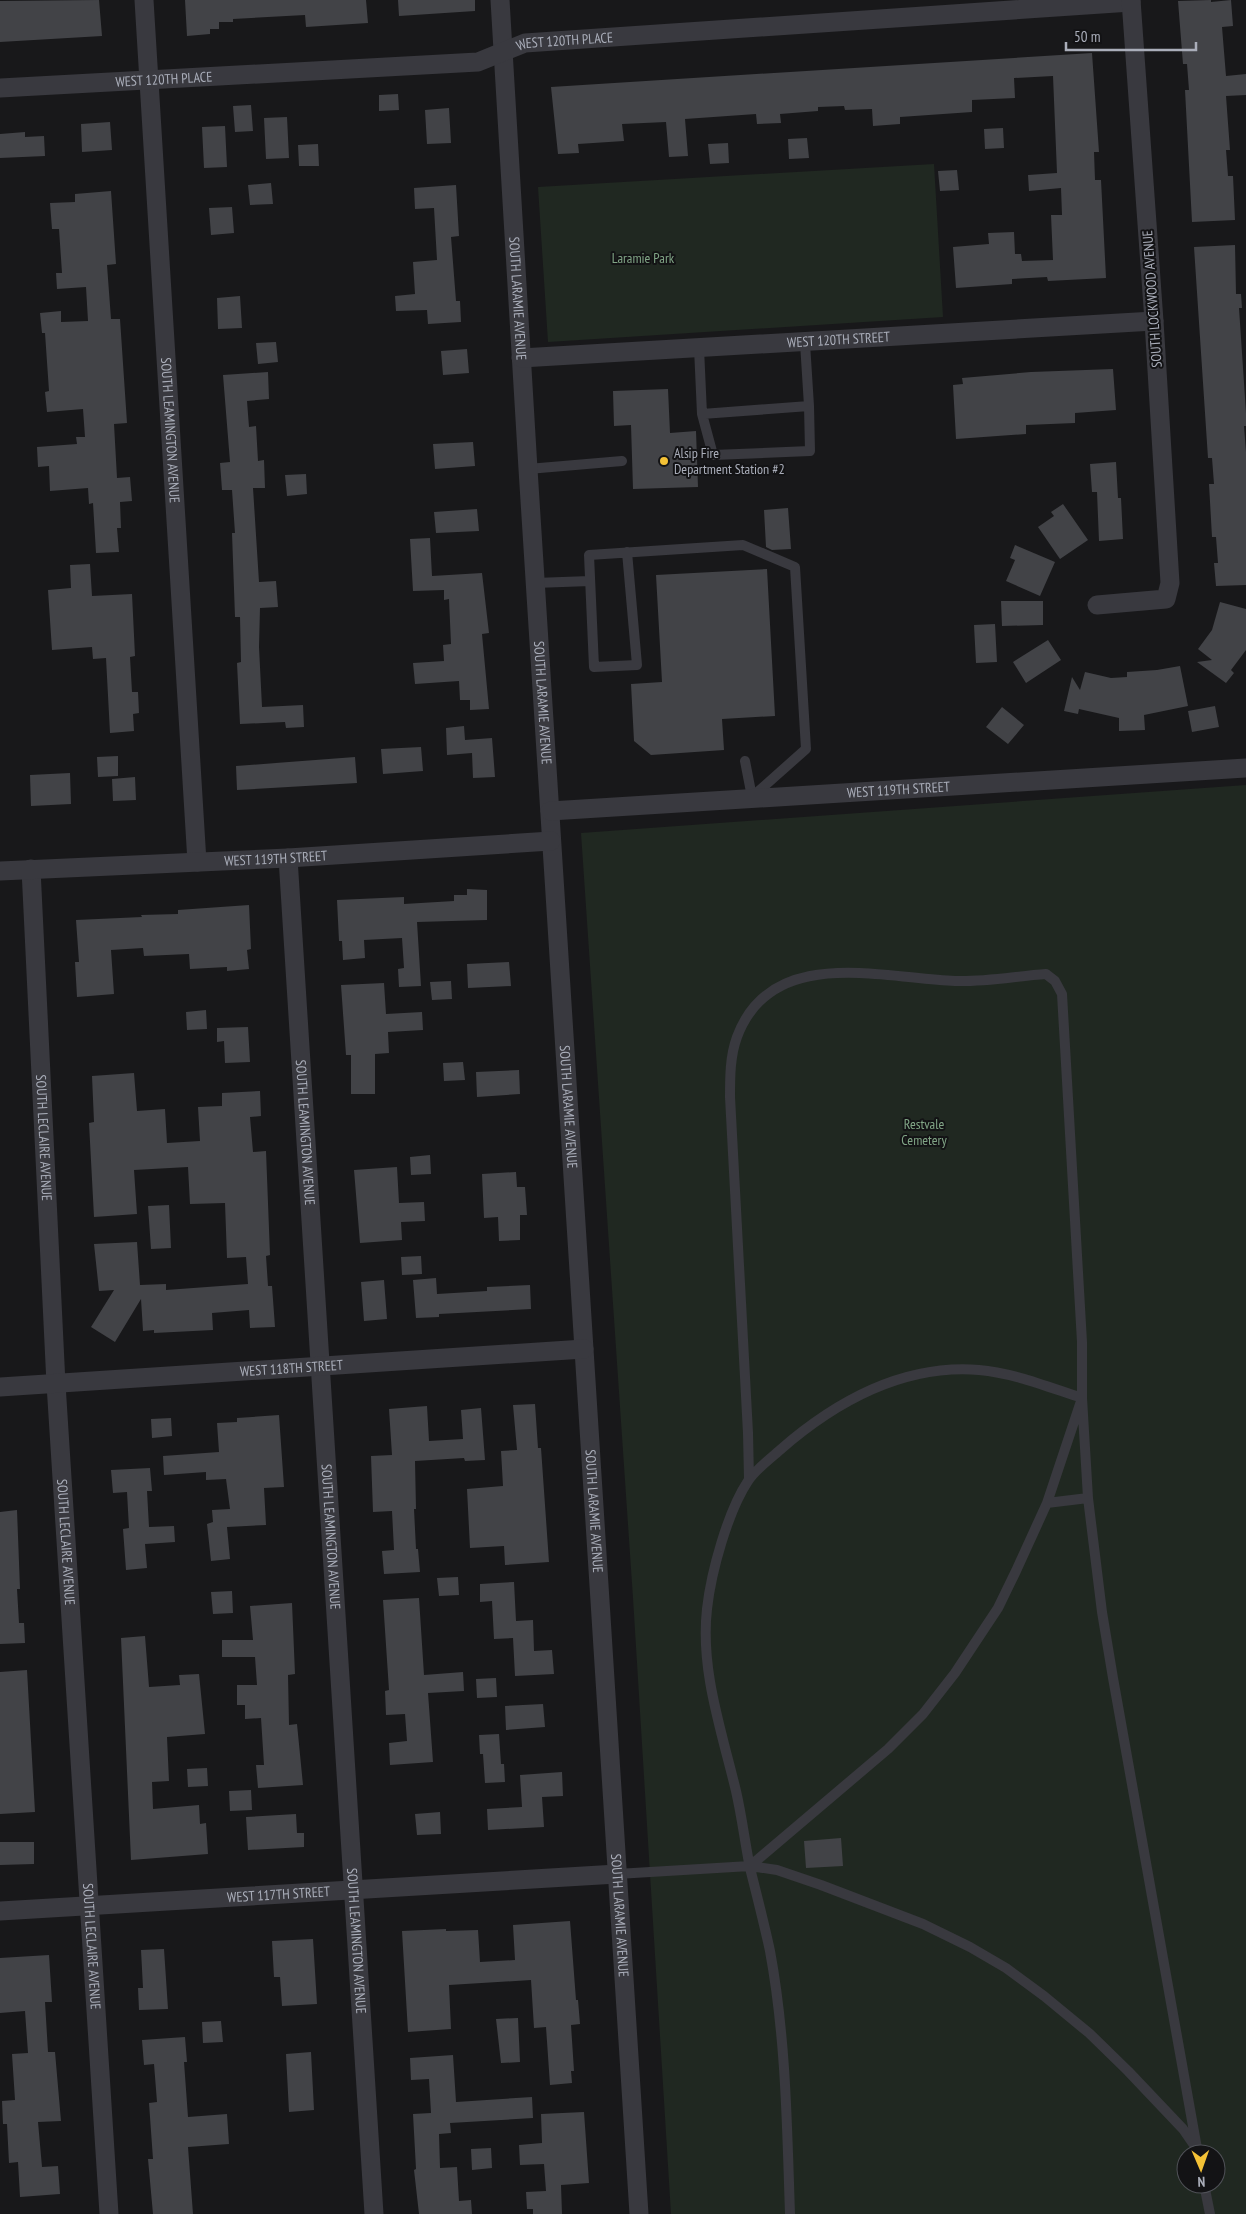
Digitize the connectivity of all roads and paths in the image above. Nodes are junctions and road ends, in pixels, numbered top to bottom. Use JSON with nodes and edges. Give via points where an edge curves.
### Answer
{"nodes":[{"id":1,"x":144,"y":0,"type":"edge"},
{"id":2,"x":500,"y":0,"type":"edge"},
{"id":3,"x":1131,"y":1,"type":"edge"},
{"id":4,"x":504,"y":53,"type":"junction"},
{"id":5,"x":148,"y":79,"type":"junction"},
{"id":6,"x":0,"y":88,"type":"edge"},
{"id":7,"x":1154,"y":321,"type":"junction"},
{"id":8,"x":805,"y":343,"type":"junction"},
{"id":9,"x":699,"y":348,"type":"junction"},
{"id":10,"x":521,"y":358,"type":"junction"},
{"id":11,"x":810,"y":406,"type":"junction"},
{"id":12,"x":702,"y":414,"type":"junction"},
{"id":13,"x":622,"y":461,"type":"dead end"},
{"id":14,"x":528,"y":469,"type":"junction"},
{"id":15,"x":627,"y":552,"type":"junction"},
{"id":16,"x":590,"y":581,"type":"junction"},
{"id":17,"x":535,"y":583,"type":"junction"},
{"id":18,"x":1097,"y":605,"type":"dead end"},
{"id":19,"x":745,"y":761,"type":"dead end"},
{"id":20,"x":1246,"y":768,"type":"edge"},
{"id":21,"x":752,"y":797,"type":"junction"},
{"id":22,"x":550,"y":811,"type":"junction"},
{"id":23,"x":551,"y":841,"type":"junction"},
{"id":24,"x":288,"y":858,"type":"junction"},
{"id":25,"x":197,"y":862,"type":"junction"},
{"id":26,"x":32,"y":869,"type":"junction"},
{"id":27,"x":0,"y":871,"type":"edge"},
{"id":28,"x":584,"y":1349,"type":"junction"},
{"id":29,"x":321,"y":1365,"type":"junction"},
{"id":30,"x":56,"y":1384,"type":"junction"},
{"id":31,"x":0,"y":1387,"type":"edge"},
{"id":32,"x":1082,"y":1398,"type":"junction"},
{"id":33,"x":749,"y":1479,"type":"junction"},
{"id":34,"x":1088,"y":1498,"type":"junction"},
{"id":35,"x":1047,"y":1503,"type":"junction"},
{"id":36,"x":750,"y":1866,"type":"junction"},
{"id":37,"x":617,"y":1874,"type":"junction"},
{"id":38,"x":355,"y":1891,"type":"junction"},
{"id":39,"x":90,"y":1906,"type":"junction"},
{"id":40,"x":0,"y":1911,"type":"edge"},
{"id":41,"x":1193,"y":2144,"type":"edge"},
{"id":42,"x":1196,"y":2144,"type":"edge"},
{"id":43,"x":1206,"y":2194,"type":"edge"},
{"id":44,"x":109,"y":2214,"type":"edge"},
{"id":45,"x":374,"y":2214,"type":"edge"},
{"id":46,"x":639,"y":2214,"type":"edge"},
{"id":47,"x":790,"y":2214,"type":"edge"},
{"id":48,"x":1210,"y":2214,"type":"edge"}],
"edges":[{"from":1,"to":5,"type":"street","name":"SOUTH LEAMINGTON AVENUE"},
{"from":2,"to":4,"type":"street","name":"SOUTH LARAMIE AVENUE"},
{"from":3,"to":4,"type":"street","name":"WEST 120TH PLACE","via":[[525,43]]},
{"from":3,"to":7,"type":"street","name":"SOUTH LOCKWOOD AVENUE"},
{"from":4,"to":5,"type":"street","name":"WEST 120TH PLACE","via":[[478,62]]},
{"from":4,"to":10,"type":"street","name":"SOUTH LARAMIE AVENUE"},
{"from":5,"to":6,"type":"street","name":"WEST 120TH PLACE"},
{"from":5,"to":25,"type":"street","name":"SOUTH LEAMINGTON AVENUE"},
{"from":7,"to":8,"type":"street","name":"WEST 120TH STREET"},
{"from":7,"to":18,"type":"street","name":"SOUTH LOCKWOOD AVENUE","via":[[1170,584],[1166,599]]},
{"from":8,"to":9,"type":"street","name":"WEST 120TH STREET"},
{"from":8,"to":11,"type":"lane"},
{"from":9,"to":10,"type":"street","name":"WEST 120TH STREET"},
{"from":9,"to":12,"type":"lane"},
{"from":10,"to":14,"type":"street","name":"SOUTH LARAMIE AVENUE"},
{"from":11,"to":12,"type":"lane"},
{"from":11,"to":12,"type":"lane","via":[[810,451],[713,455]]},
{"from":13,"to":14,"type":"lane"},
{"from":14,"to":17,"type":"street","name":"SOUTH LARAMIE AVENUE"},
{"from":15,"to":16,"type":"lane","via":[[588,555]]},
{"from":15,"to":16,"type":"lane","via":[[637,665],[594,667]]},
{"from":15,"to":21,"type":"lane","via":[[743,545],[795,567],[806,748]]},
{"from":16,"to":17,"type":"lane"},
{"from":17,"to":22,"type":"street","name":"SOUTH LARAMIE AVENUE"},
{"from":19,"to":21,"type":"lane"},
{"from":20,"to":21,"type":"street","name":"WEST 119TH STREET"},
{"from":21,"to":22,"type":"street","name":"WEST 119TH STREET"},
{"from":22,"to":23,"type":"street","name":"SOUTH LARAMIE AVENUE"},
{"from":23,"to":24,"type":"street","name":"WEST 119TH STREET"},
{"from":23,"to":28,"type":"street","name":"SOUTH LARAMIE AVENUE"},
{"from":24,"to":25,"type":"street","name":"WEST 119TH STREET"},
{"from":24,"to":29,"type":"street","name":"SOUTH LEAMINGTON AVENUE"},
{"from":25,"to":26,"type":"street","name":"WEST 119TH STREET"},
{"from":26,"to":27,"type":"street","name":"WEST 119TH STREET"},
{"from":26,"to":30,"type":"street","name":"SOUTH LECLAIRE AVENUE"},
{"from":28,"to":29,"type":"street","name":"WEST 118TH STREET"},
{"from":28,"to":37,"type":"street","name":"SOUTH LARAMIE AVENUE"},
{"from":29,"to":30,"type":"street","name":"WEST 118TH STREET"},
{"from":29,"to":38,"type":"street","name":"SOUTH LEAMINGTON AVENUE"},
{"from":30,"to":31,"type":"street","name":"WEST 118TH STREET"},
{"from":30,"to":39,"type":"street","name":"SOUTH LECLAIRE AVENUE"},
{"from":32,"to":33,"type":"lane","via":[[1004,1374],[977,1370],[926,1374],[869,1390],[843,1403],[798,1434]]},
{"from":32,"to":33,"type":"lane","via":[[1082,1342],[1060,987],[1046,974],[957,981],[844,972],[798,978],[758,1001],[737,1038],[731,1066]]},
{"from":32,"to":34,"type":"lane"},
{"from":32,"to":35,"type":"lane"},
{"from":33,"to":36,"type":"lane","via":[[734,1508],[714,1573],[705,1637],[717,1714]]},
{"from":34,"to":35,"type":"lane"},
{"from":34,"to":42,"type":"lane","via":[[1112,1669]]},
{"from":35,"to":36,"type":"lane","via":[[998,1608],[955,1673],[922,1714],[844,1788]]},
{"from":36,"to":37,"type":"lane"},
{"from":36,"to":41,"type":"lane","via":[[777,1870],[873,1904],[923,1924],[1006,1968],[1089,2033],[1183,2129]]},
{"from":36,"to":47,"type":"lane","via":[[770,1952],[781,2022]]},
{"from":37,"to":38,"type":"street","name":"WEST 117TH STREET"},
{"from":37,"to":46,"type":"street","name":"SOUTH LARAMIE AVENUE"},
{"from":38,"to":39,"type":"street","name":"WEST 117TH STREET"},
{"from":38,"to":45,"type":"street","name":"SOUTH LEAMINGTON AVENUE"},
{"from":39,"to":40,"type":"street","name":"WEST 117TH STREET"},
{"from":39,"to":44,"type":"street","name":"SOUTH LECLAIRE AVENUE"},
{"from":43,"to":48,"type":"lane"}]}
